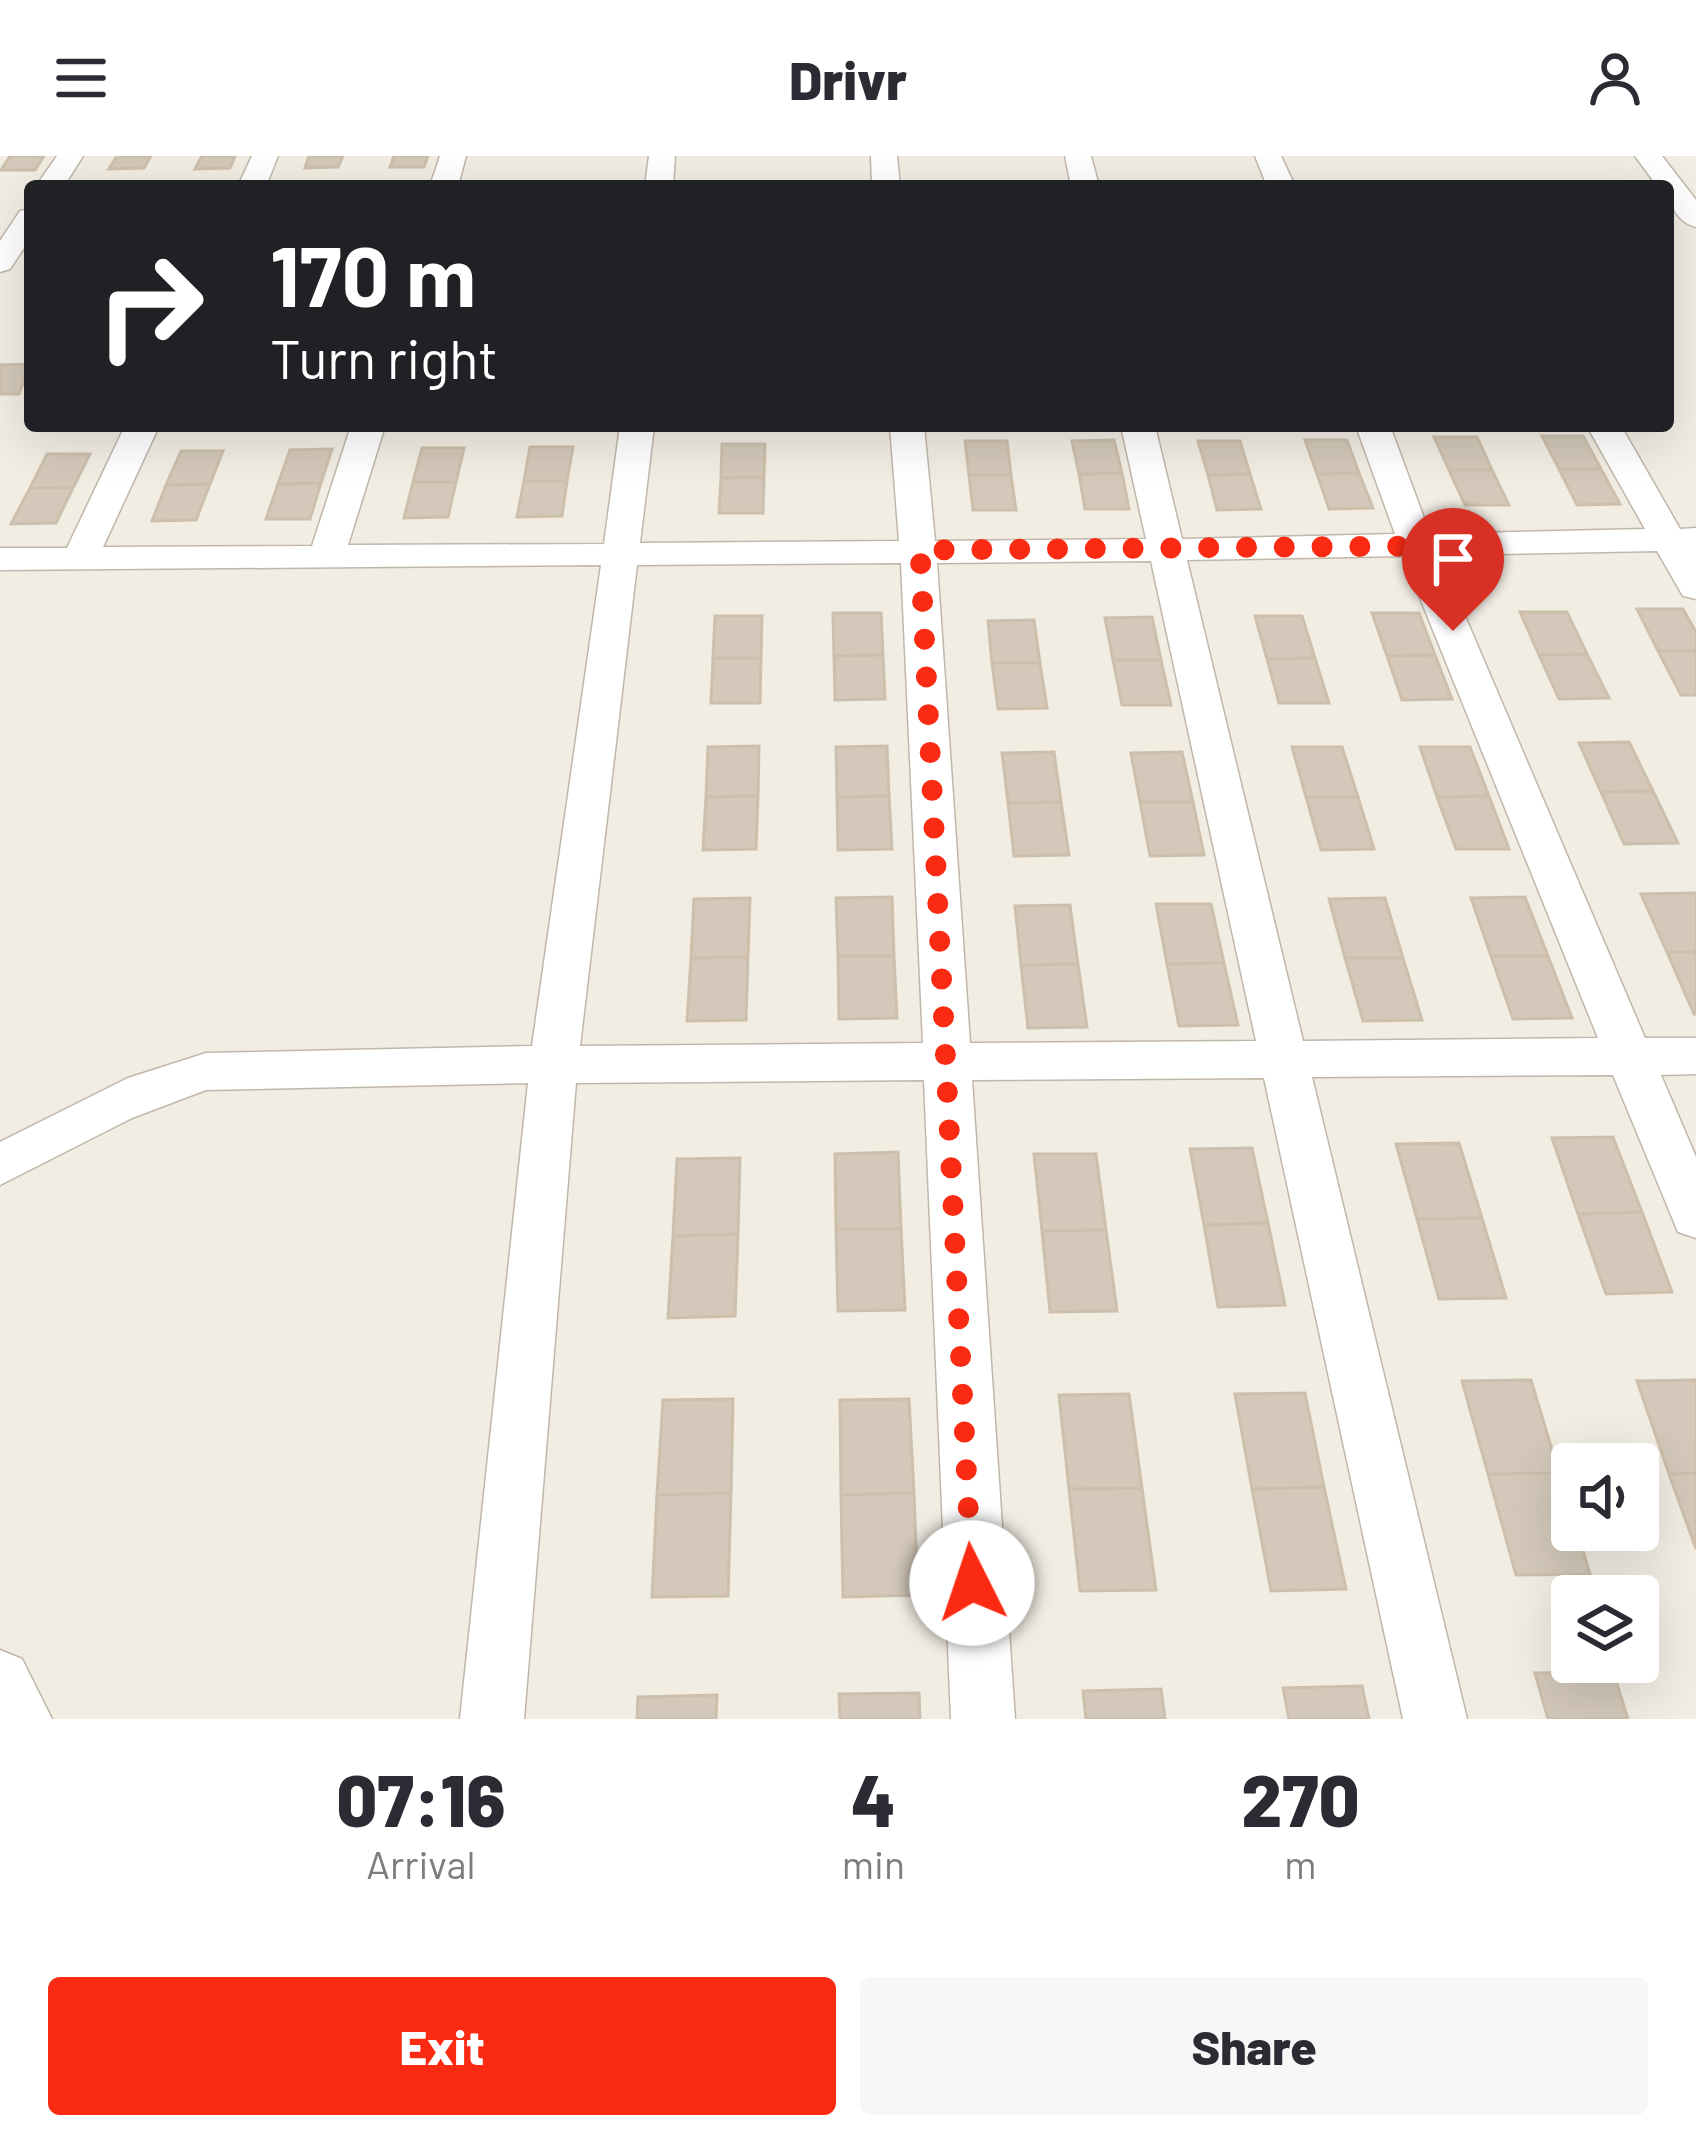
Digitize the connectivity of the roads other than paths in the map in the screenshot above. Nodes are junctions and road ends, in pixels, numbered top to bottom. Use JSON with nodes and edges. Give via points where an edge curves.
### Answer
{"nodes":[{"id":1,"x":1648,"y":156,"type":"edge"},
{"id":2,"x":1666,"y":180,"type":"edge"},
{"id":3,"x":1674,"y":190,"type":"edge"},
{"id":4,"x":1696,"y":219,"type":"edge"},
{"id":5,"x":24,"y":228,"type":"edge"},
{"id":6,"x":9,"y":256,"type":"edge"},
{"id":7,"x":139,"y":432,"type":"edge"},
{"id":8,"x":366,"y":432,"type":"edge"},
{"id":9,"x":636,"y":432,"type":"edge"},
{"id":10,"x":909,"y":432,"type":"edge"},
{"id":11,"x":1139,"y":432,"type":"edge"},
{"id":12,"x":1375,"y":432,"type":"edge"},
{"id":13,"x":1608,"y":432,"type":"edge"},
{"id":14,"x":1683,"y":539,"type":"edge"},
{"id":15,"x":1417,"y":546,"type":"junction"},
{"id":16,"x":920,"y":550,"type":"junction"},
{"id":17,"x":1162,"y":550,"type":"junction"},
{"id":18,"x":624,"y":552,"type":"junction"},
{"id":19,"x":326,"y":558,"type":"junction"},
{"id":20,"x":0,"y":559,"type":"edge"},
{"id":21,"x":79,"y":560,"type":"junction"},
{"id":22,"x":1696,"y":588,"type":"edge"},
{"id":23,"x":1696,"y":1056,"type":"edge"},
{"id":24,"x":1633,"y":1058,"type":"junction"},
{"id":25,"x":1283,"y":1062,"type":"junction"},
{"id":26,"x":554,"y":1063,"type":"junction"},
{"id":27,"x":947,"y":1066,"type":"junction"},
{"id":28,"x":0,"y":1165,"type":"edge"},
{"id":29,"x":1696,"y":1217,"type":"edge"},
{"id":30,"x":0,"y":1681,"type":"edge"},
{"id":31,"x":20,"y":1719,"type":"edge"},
{"id":32,"x":492,"y":1719,"type":"edge"},
{"id":33,"x":982,"y":1719,"type":"edge"},
{"id":34,"x":1435,"y":1719,"type":"edge"}],
"edges":[{"from":1,"to":2,"type":"street"},
{"from":3,"to":4,"type":"street"},
{"from":5,"to":6,"type":"street"},
{"from":7,"to":21,"type":"street"},
{"from":8,"to":19,"type":"street"},
{"from":9,"to":18,"type":"street"},
{"from":10,"to":16,"type":"street"},
{"from":11,"to":17,"type":"street"},
{"from":12,"to":15,"type":"street"},
{"from":13,"to":14,"type":"street"},
{"from":14,"to":15,"type":"street"},
{"from":14,"to":22,"type":"street"},
{"from":15,"to":17,"type":"street"},
{"from":15,"to":24,"type":"street"},
{"from":16,"to":17,"type":"street"},
{"from":16,"to":18,"type":"street"},
{"from":16,"to":27,"type":"street"},
{"from":17,"to":25,"type":"street"},
{"from":18,"to":19,"type":"street"},
{"from":18,"to":26,"type":"street"},
{"from":19,"to":21,"type":"street"},
{"from":20,"to":21,"type":"street"},
{"from":23,"to":24,"type":"street"},
{"from":24,"to":25,"type":"street"},
{"from":24,"to":29,"type":"street"},
{"from":25,"to":27,"type":"street"},
{"from":25,"to":34,"type":"street"},
{"from":26,"to":27,"type":"street"},
{"from":26,"to":28,"type":"street","via":[[202,1070]]},
{"from":26,"to":32,"type":"street"},
{"from":27,"to":33,"type":"street"},
{"from":30,"to":31,"type":"street"}]}
